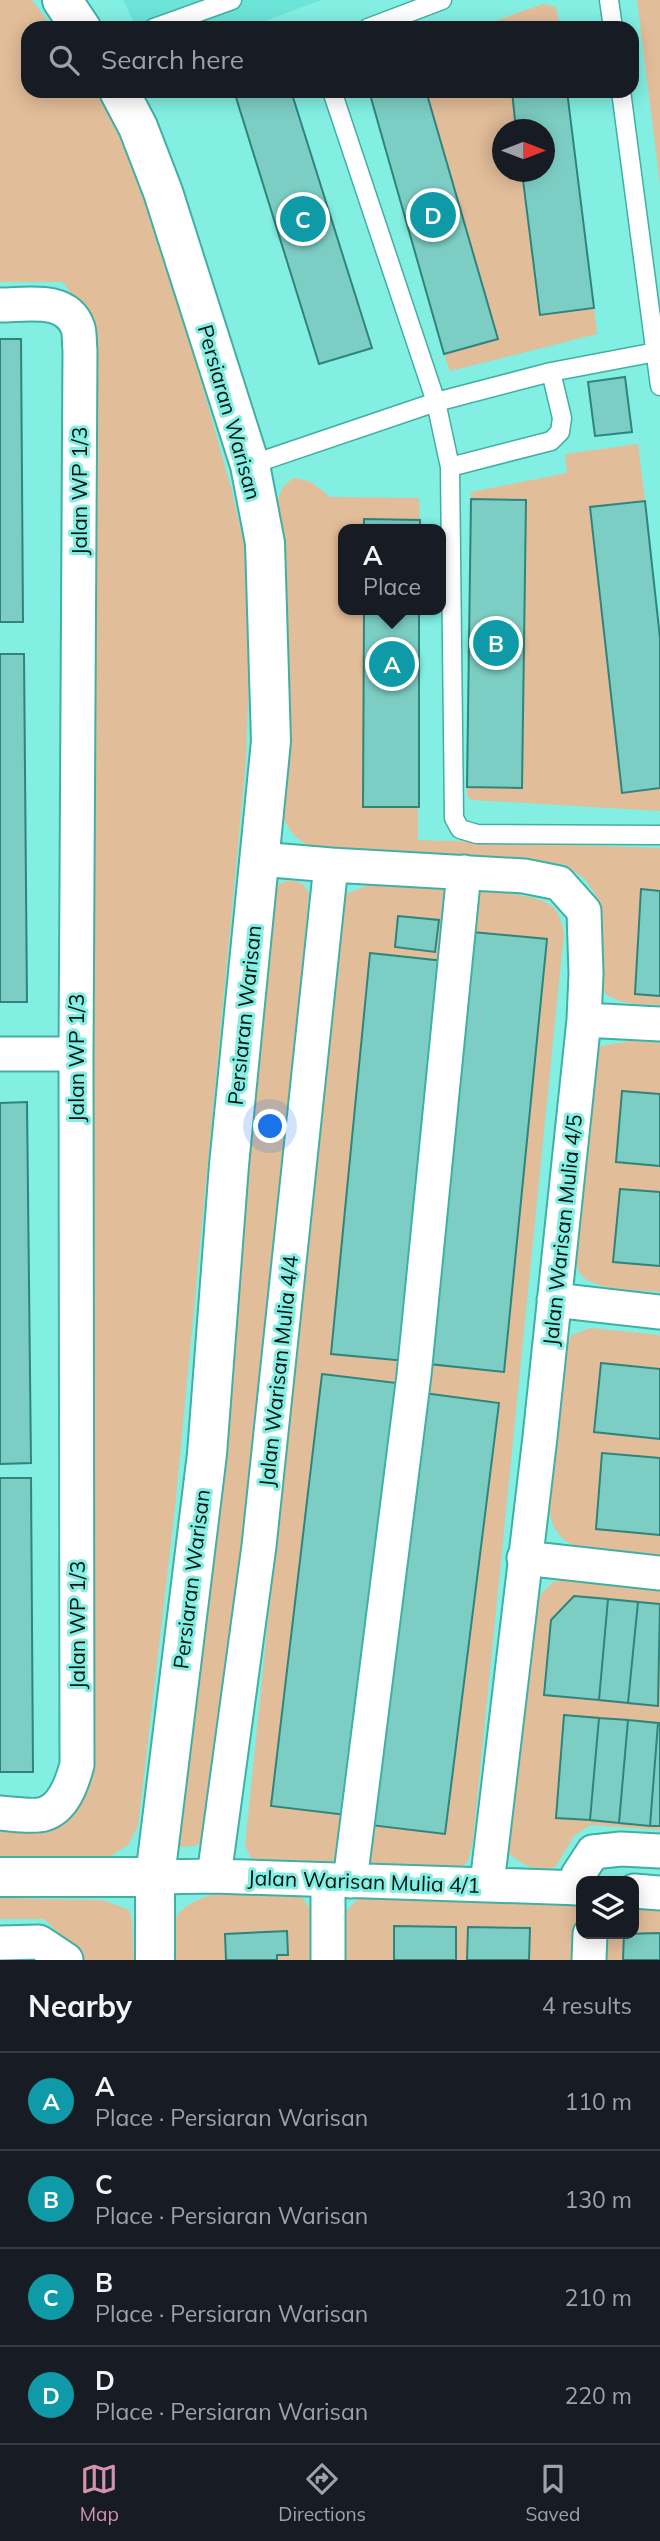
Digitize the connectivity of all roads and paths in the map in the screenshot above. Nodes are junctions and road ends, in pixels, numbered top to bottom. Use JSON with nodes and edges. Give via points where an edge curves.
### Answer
{"nodes":[{"id":1,"x":62,"y":0,"type":"edge"},
{"id":2,"x":232,"y":0,"type":"edge"},
{"id":3,"x":442,"y":0,"type":"edge"},
{"id":4,"x":609,"y":0,"type":"edge"},
{"id":5,"x":76,"y":21,"type":"edge"},
{"id":6,"x":174,"y":21,"type":"edge"},
{"id":7,"x":387,"y":21,"type":"edge"},
{"id":8,"x":612,"y":21,"type":"edge"},
{"id":9,"x":123,"y":98,"type":"edge"},
{"id":10,"x":334,"y":98,"type":"edge"},
{"id":11,"x":622,"y":98,"type":"edge"},
{"id":12,"x":0,"y":305,"type":"edge"},
{"id":13,"x":656,"y":352,"type":"junction"},
{"id":14,"x":551,"y":372,"type":"junction"},
{"id":15,"x":660,"y":386,"type":"edge"},
{"id":16,"x":436,"y":402,"type":"junction"},
{"id":17,"x":250,"y":465,"type":"junction"},
{"id":18,"x":450,"y":467,"type":"junction"},
{"id":19,"x":660,"y":835,"type":"edge"},
{"id":20,"x":259,"y":859,"type":"junction"},
{"id":21,"x":331,"y":865,"type":"junction"},
{"id":22,"x":464,"y":872,"type":"junction"},
{"id":23,"x":584,"y":1020,"type":"junction"},
{"id":24,"x":660,"y":1024,"type":"edge"},
{"id":25,"x":0,"y":1054,"type":"edge"},
{"id":26,"x":76,"y":1054,"type":"junction"},
{"id":27,"x":554,"y":1300,"type":"junction"},
{"id":28,"x":660,"y":1312,"type":"edge"},
{"id":29,"x":524,"y":1558,"type":"junction"},
{"id":30,"x":660,"y":1573,"type":"edge"},
{"id":31,"x":0,"y":1813,"type":"edge"},
{"id":32,"x":660,"y":1851,"type":"edge"},
{"id":33,"x":214,"y":1876,"type":"junction"},
{"id":34,"x":578,"y":1876,"type":"edge"},
{"id":35,"x":0,"y":1877,"type":"edge"},
{"id":36,"x":155,"y":1877,"type":"junction"},
{"id":37,"x":339,"y":1880,"type":"junction"},
{"id":38,"x":487,"y":1884,"type":"junction"},
{"id":39,"x":576,"y":1888,"type":"edge"},
{"id":40,"x":639,"y":1891,"type":"edge"},
{"id":41,"x":660,"y":1893,"type":"edge"},
{"id":42,"x":590,"y":1939,"type":"edge"},
{"id":43,"x":0,"y":1942,"type":"edge"},
{"id":44,"x":66,"y":1960,"type":"edge"},
{"id":45,"x":155,"y":1960,"type":"edge"},
{"id":46,"x":328,"y":1960,"type":"edge"},
{"id":47,"x":589,"y":1960,"type":"edge"}],
"edges":[{"from":1,"to":5,"type":"street"},
{"from":2,"to":6,"type":"lane"},
{"from":3,"to":7,"type":"lane"},
{"from":4,"to":8,"type":"lane"},
{"from":9,"to":17,"type":"street","name":"Persiaran Warisan","via":[[163,192]]},
{"from":10,"to":16,"type":"lane"},
{"from":11,"to":13,"type":"lane"},
{"from":12,"to":26,"type":"street","name":"Jalan WP 1/3","via":[[57,305],[78,329]]},
{"from":13,"to":14,"type":"lane"},
{"from":13,"to":15,"type":"lane"},
{"from":14,"to":16,"type":"lane"},
{"from":14,"to":18,"type":"lane","via":[[562,418],[560,432],[551,440]]},
{"from":16,"to":17,"type":"lane"},
{"from":16,"to":18,"type":"lane"},
{"from":17,"to":20,"type":"street","name":"Persiaran Warisan","via":[[265,543],[271,741]]},
{"from":18,"to":19,"type":"lane","via":[[454,818],[460,829],[477,834]]},
{"from":20,"to":21,"type":"street","name":"Jalan Warisan Mulia 4/5"},
{"from":20,"to":36,"type":"street","name":"Persiaran Warisan","via":[[207,1454]]},
{"from":21,"to":22,"type":"street","name":"Jalan Warisan Mulia 4/5"},
{"from":21,"to":33,"type":"street","name":"Jalan Warisan Mulia 4/4","via":[[262,1519]]},
{"from":22,"to":23,"type":"street","name":"Jalan Warisan Mulia 4/5","via":[[559,883],[583,911]]},
{"from":22,"to":37,"type":"street","via":[[414,1375]]},
{"from":23,"to":24,"type":"street"},
{"from":23,"to":27,"type":"street","name":"Jalan Warisan Mulia 4/5"},
{"from":25,"to":26,"type":"street"},
{"from":26,"to":31,"type":"street","name":"Jalan WP 1/3","via":[[77,1765],[71,1787],[44,1814]]},
{"from":27,"to":28,"type":"street"},
{"from":27,"to":29,"type":"street","name":"Jalan Warisan Mulia 4/5"},
{"from":29,"to":30,"type":"street"},
{"from":29,"to":38,"type":"street","name":"Jalan Warisan Mulia 4/5"},
{"from":32,"to":34,"type":"street","name":"Jalan Warisan Mulia 4/1","via":[[593,1852]]},
{"from":33,"to":36,"type":"street","name":"Jalan Warisan Mulia 4/1"},
{"from":33,"to":37,"type":"street","name":"Jalan Warisan Mulia 4/1"},
{"from":35,"to":36,"type":"street"},
{"from":36,"to":45,"type":"street","name":"Persiaran Warisan"},
{"from":37,"to":38,"type":"street","name":"Jalan Warisan Mulia 4/1"},
{"from":37,"to":46,"type":"street"},
{"from":38,"to":39,"type":"street","name":"Jalan Warisan Mulia 4/1"},
{"from":40,"to":41,"type":"street"},
{"from":42,"to":47,"type":"street"},
{"from":43,"to":44,"type":"street","via":[[38,1942]]}]}
